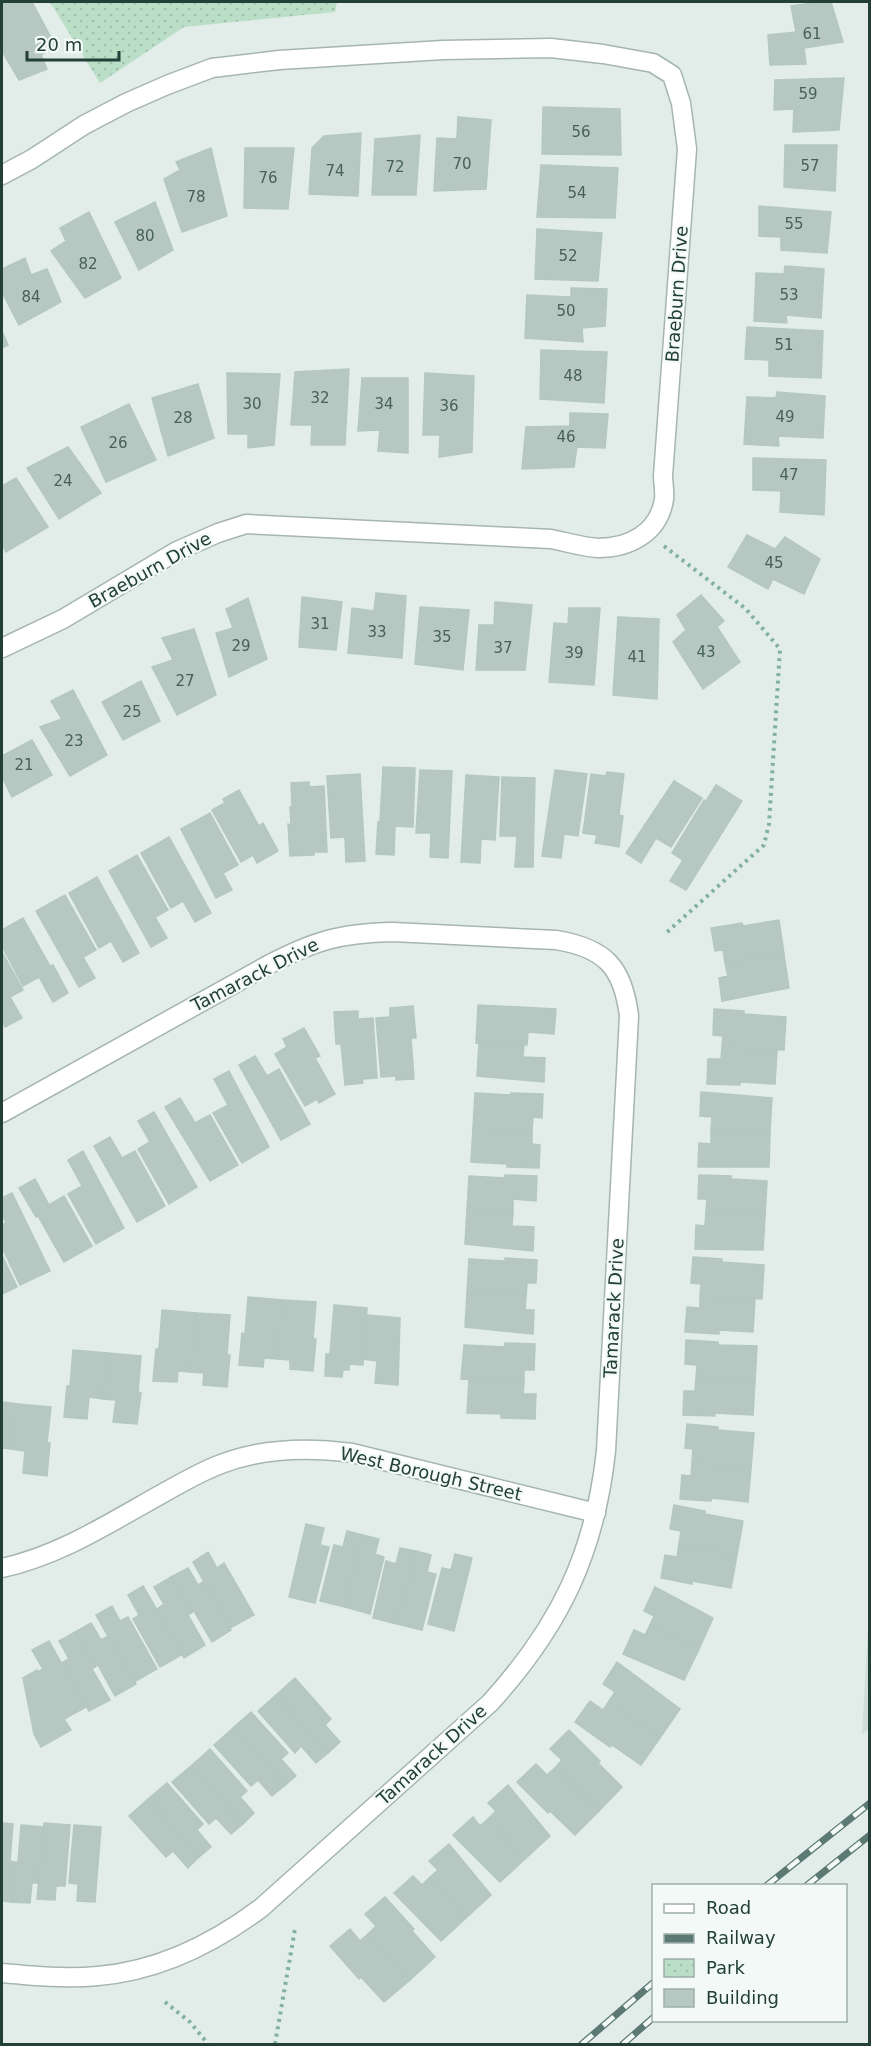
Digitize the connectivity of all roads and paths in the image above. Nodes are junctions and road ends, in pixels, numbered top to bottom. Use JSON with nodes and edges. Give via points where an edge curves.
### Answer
{"nodes":[{"id":1,"x":2,"y":175,"type":"edge"},
{"id":2,"x":646,"y":533,"type":"junction"},
{"id":3,"x":2,"y":648,"type":"edge"},
{"id":4,"x":666,"y":933,"type":"dead end"},
{"id":5,"x":2,"y":1113,"type":"edge"},
{"id":6,"x":596,"y":1513,"type":"junction"},
{"id":7,"x":2,"y":1568,"type":"edge"},
{"id":8,"x":295,"y":1929,"type":"dead end"},
{"id":9,"x":2,"y":1973,"type":"edge"},
{"id":10,"x":165,"y":2001,"type":"dead end"},
{"id":11,"x":207,"y":2044,"type":"edge"},
{"id":12,"x":276,"y":2044,"type":"edge"}],
"edges":[{"from":1,"to":2,"type":"street","name":"Braeburn Drive","via":[[126,103],[212,68],[443,50],[551,48],[653,63],[672,75],[681,103],[687,149],[664,500]]},
{"from":2,"to":3,"type":"street","name":"Braeburn Drive","via":[[627,544],[597,548],[551,539],[246,524],[177,551],[63,619]]},
{"from":2,"to":4,"type":"path","via":[[746,609],[780,649],[769,824],[764,846]]},
{"from":5,"to":6,"type":"street","name":"Tamarack Drive","via":[[268,965],[327,939],[393,932],[556,940],[591,950],[619,975],[629,1016],[606,1451]]},
{"from":6,"to":7,"type":"street","name":"West Borough Street","via":[[352,1453],[324,1449],[273,1451],[197,1474],[72,1544]]},
{"from":6,"to":9,"type":"street","name":"Tamarack Drive","via":[[565,1599],[541,1642],[516,1674],[490,1703],[261,1908],[204,1945],[138,1969],[99,1976]]},
{"from":8,"to":12,"type":"path"},
{"from":10,"to":11,"type":"path","via":[[190,2022]]}]}
